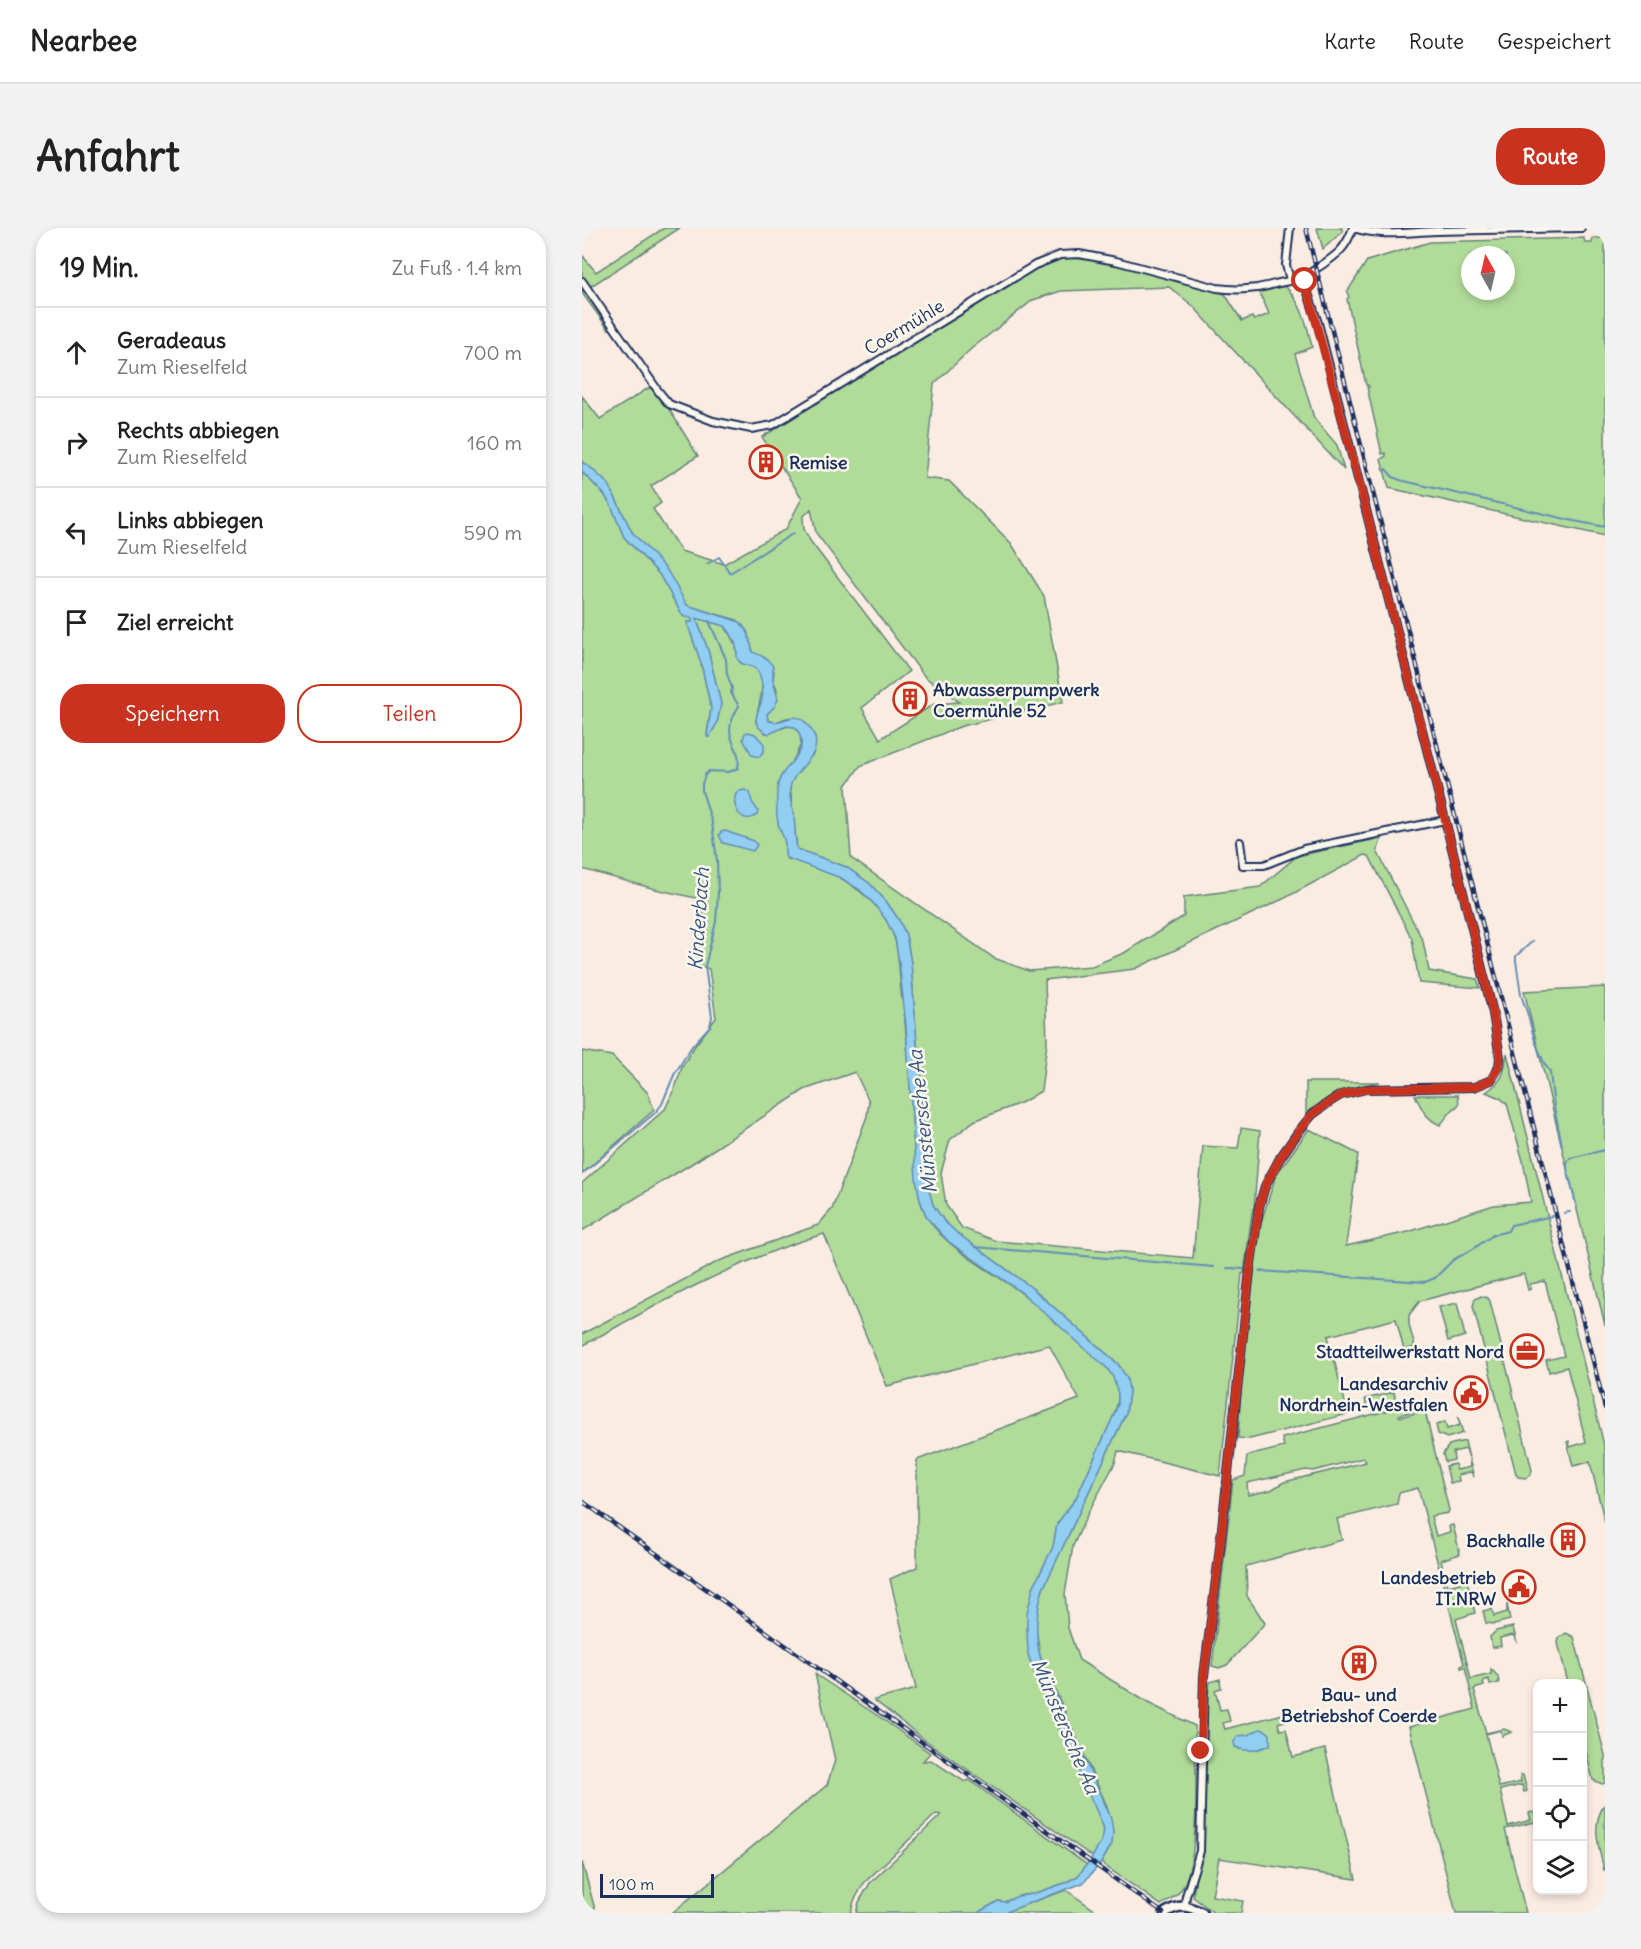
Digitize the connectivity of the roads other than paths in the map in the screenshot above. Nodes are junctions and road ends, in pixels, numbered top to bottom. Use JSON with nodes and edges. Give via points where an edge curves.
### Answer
{"nodes":[{"id":1,"x":1290,"y":228,"type":"edge"},
{"id":2,"x":1353,"y":228,"type":"edge"},
{"id":3,"x":1581,"y":228,"type":"edge"},
{"id":4,"x":1290,"y":280,"type":"junction"},
{"id":5,"x":582,"y":281,"type":"edge"},
{"id":6,"x":1305,"y":281,"type":"junction"},
{"id":7,"x":1445,"y":820,"type":"junction"},
{"id":8,"x":1240,"y":842,"type":"dead end"},
{"id":9,"x":1185,"y":1906,"type":"junction"},
{"id":10,"x":1165,"y":1913,"type":"edge"},
{"id":11,"x":1202,"y":1913,"type":"edge"}],
"edges":[{"from":1,"to":4,"type":"street","via":[[1286,265]]},
{"from":2,"to":3,"type":"street","via":[[1370,234]]},
{"from":2,"to":6,"type":"street","via":[[1340,252]]},
{"from":4,"to":5,"type":"street","name":"Coermühle","via":[[1230,290],[1096,256],[1060,255],[1035,265],[773,425],[751,429],[713,421],[669,404]]},
{"from":4,"to":6,"type":"street","name":"Coermühle"},
{"from":6,"to":7,"type":"street"},
{"from":7,"to":8,"type":"street","via":[[1304,849],[1264,865],[1243,864]]},
{"from":7,"to":9,"type":"street","via":[[1493,1013],[1499,1067],[1491,1080],[1474,1087],[1378,1088],[1341,1095],[1312,1115],[1265,1186],[1250,1270],[1204,1676],[1200,1851]]},
{"from":9,"to":10,"type":"street"},
{"from":9,"to":11,"type":"street"}]}
